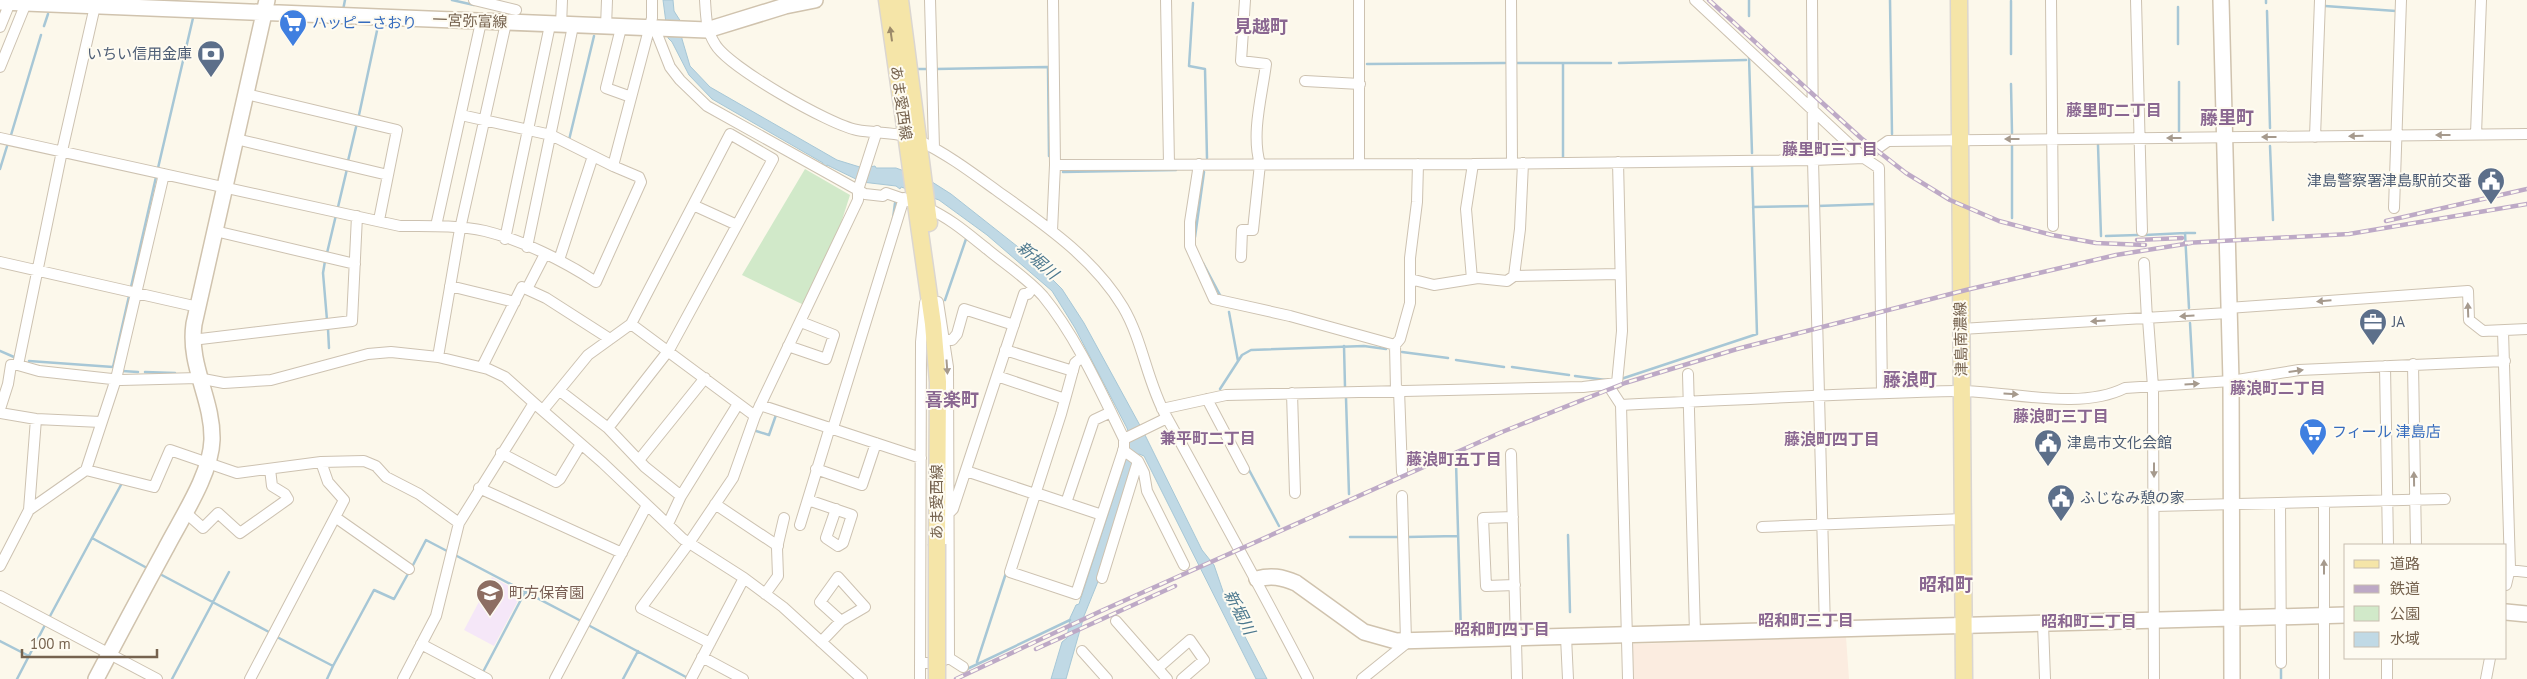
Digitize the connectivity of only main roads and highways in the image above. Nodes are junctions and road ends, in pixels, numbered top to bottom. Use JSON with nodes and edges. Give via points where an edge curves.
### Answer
{"nodes":[{"id":1,"x":886,"y":0,"type":"edge"},
{"id":2,"x":900,"y":0,"type":"edge"},
{"id":3,"x":1959,"y":0,"type":"edge"},
{"id":4,"x":920,"y":142,"type":"junction"},
{"id":5,"x":937,"y":679,"type":"edge"},
{"id":6,"x":1964,"y":679,"type":"edge"}],
"edges":[{"from":4,"to":1,"type":"main road","name":"あま愛西線","one_way":true},
{"from":2,"to":4,"type":"main road","name":"あま愛西線"},
{"from":3,"to":6,"type":"main road","name":"津島南濃線"},
{"from":4,"to":5,"type":"main road","name":"あま愛西線","bridge":true,"via":[[918,202],[933,297],[938,382]]}]}
